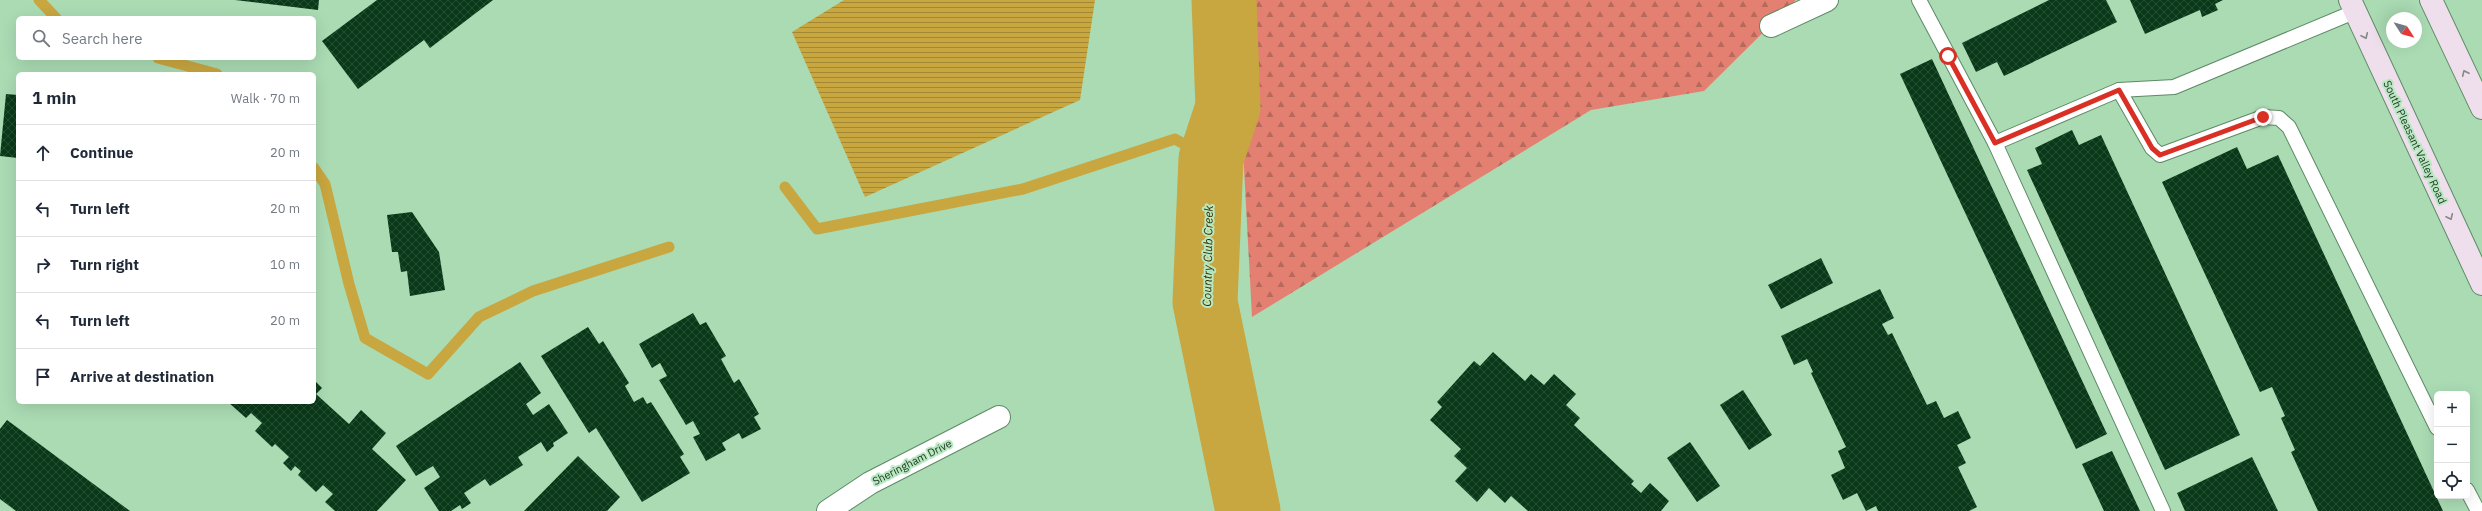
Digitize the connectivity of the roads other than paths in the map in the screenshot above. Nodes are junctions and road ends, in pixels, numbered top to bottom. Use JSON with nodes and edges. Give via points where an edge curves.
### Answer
{"nodes":[{"id":1,"x":1827,"y":0,"type":"edge"},
{"id":2,"x":1919,"y":0,"type":"edge"},
{"id":3,"x":2431,"y":0,"type":"edge"},
{"id":4,"x":2352,"y":6,"type":"edge"},
{"id":5,"x":1771,"y":26,"type":"dead end"},
{"id":6,"x":2119,"y":90,"type":"junction"},
{"id":7,"x":2482,"y":108,"type":"edge"},
{"id":8,"x":1995,"y":143,"type":"junction"},
{"id":9,"x":2482,"y":284,"type":"edge"},
{"id":10,"x":999,"y":417,"type":"dead end"},
{"id":11,"x":2437,"y":427,"type":"edge"},
{"id":12,"x":2470,"y":496,"type":"edge"},
{"id":13,"x":828,"y":511,"type":"edge"},
{"id":14,"x":2163,"y":511,"type":"edge"},
{"id":15,"x":2478,"y":511,"type":"edge"}],
"edges":[{"from":1,"to":5,"type":"street"},
{"from":2,"to":8,"type":"lane"},
{"from":7,"to":3,"type":"main road","one_way":true},
{"from":4,"to":6,"type":"lane","via":[[2174,87]]},
{"from":4,"to":9,"type":"main road","name":"South Pleasant Valley Road","one_way":true},
{"from":6,"to":8,"type":"lane"},
{"from":6,"to":11,"type":"lane","via":[[2152,148],[2160,155],[2263,117],[2279,118],[2289,127]]},
{"from":8,"to":14,"type":"lane"},
{"from":10,"to":13,"type":"street","name":"Sheringham Drive","via":[[870,483]]},
{"from":12,"to":15,"type":"lane"}]}
